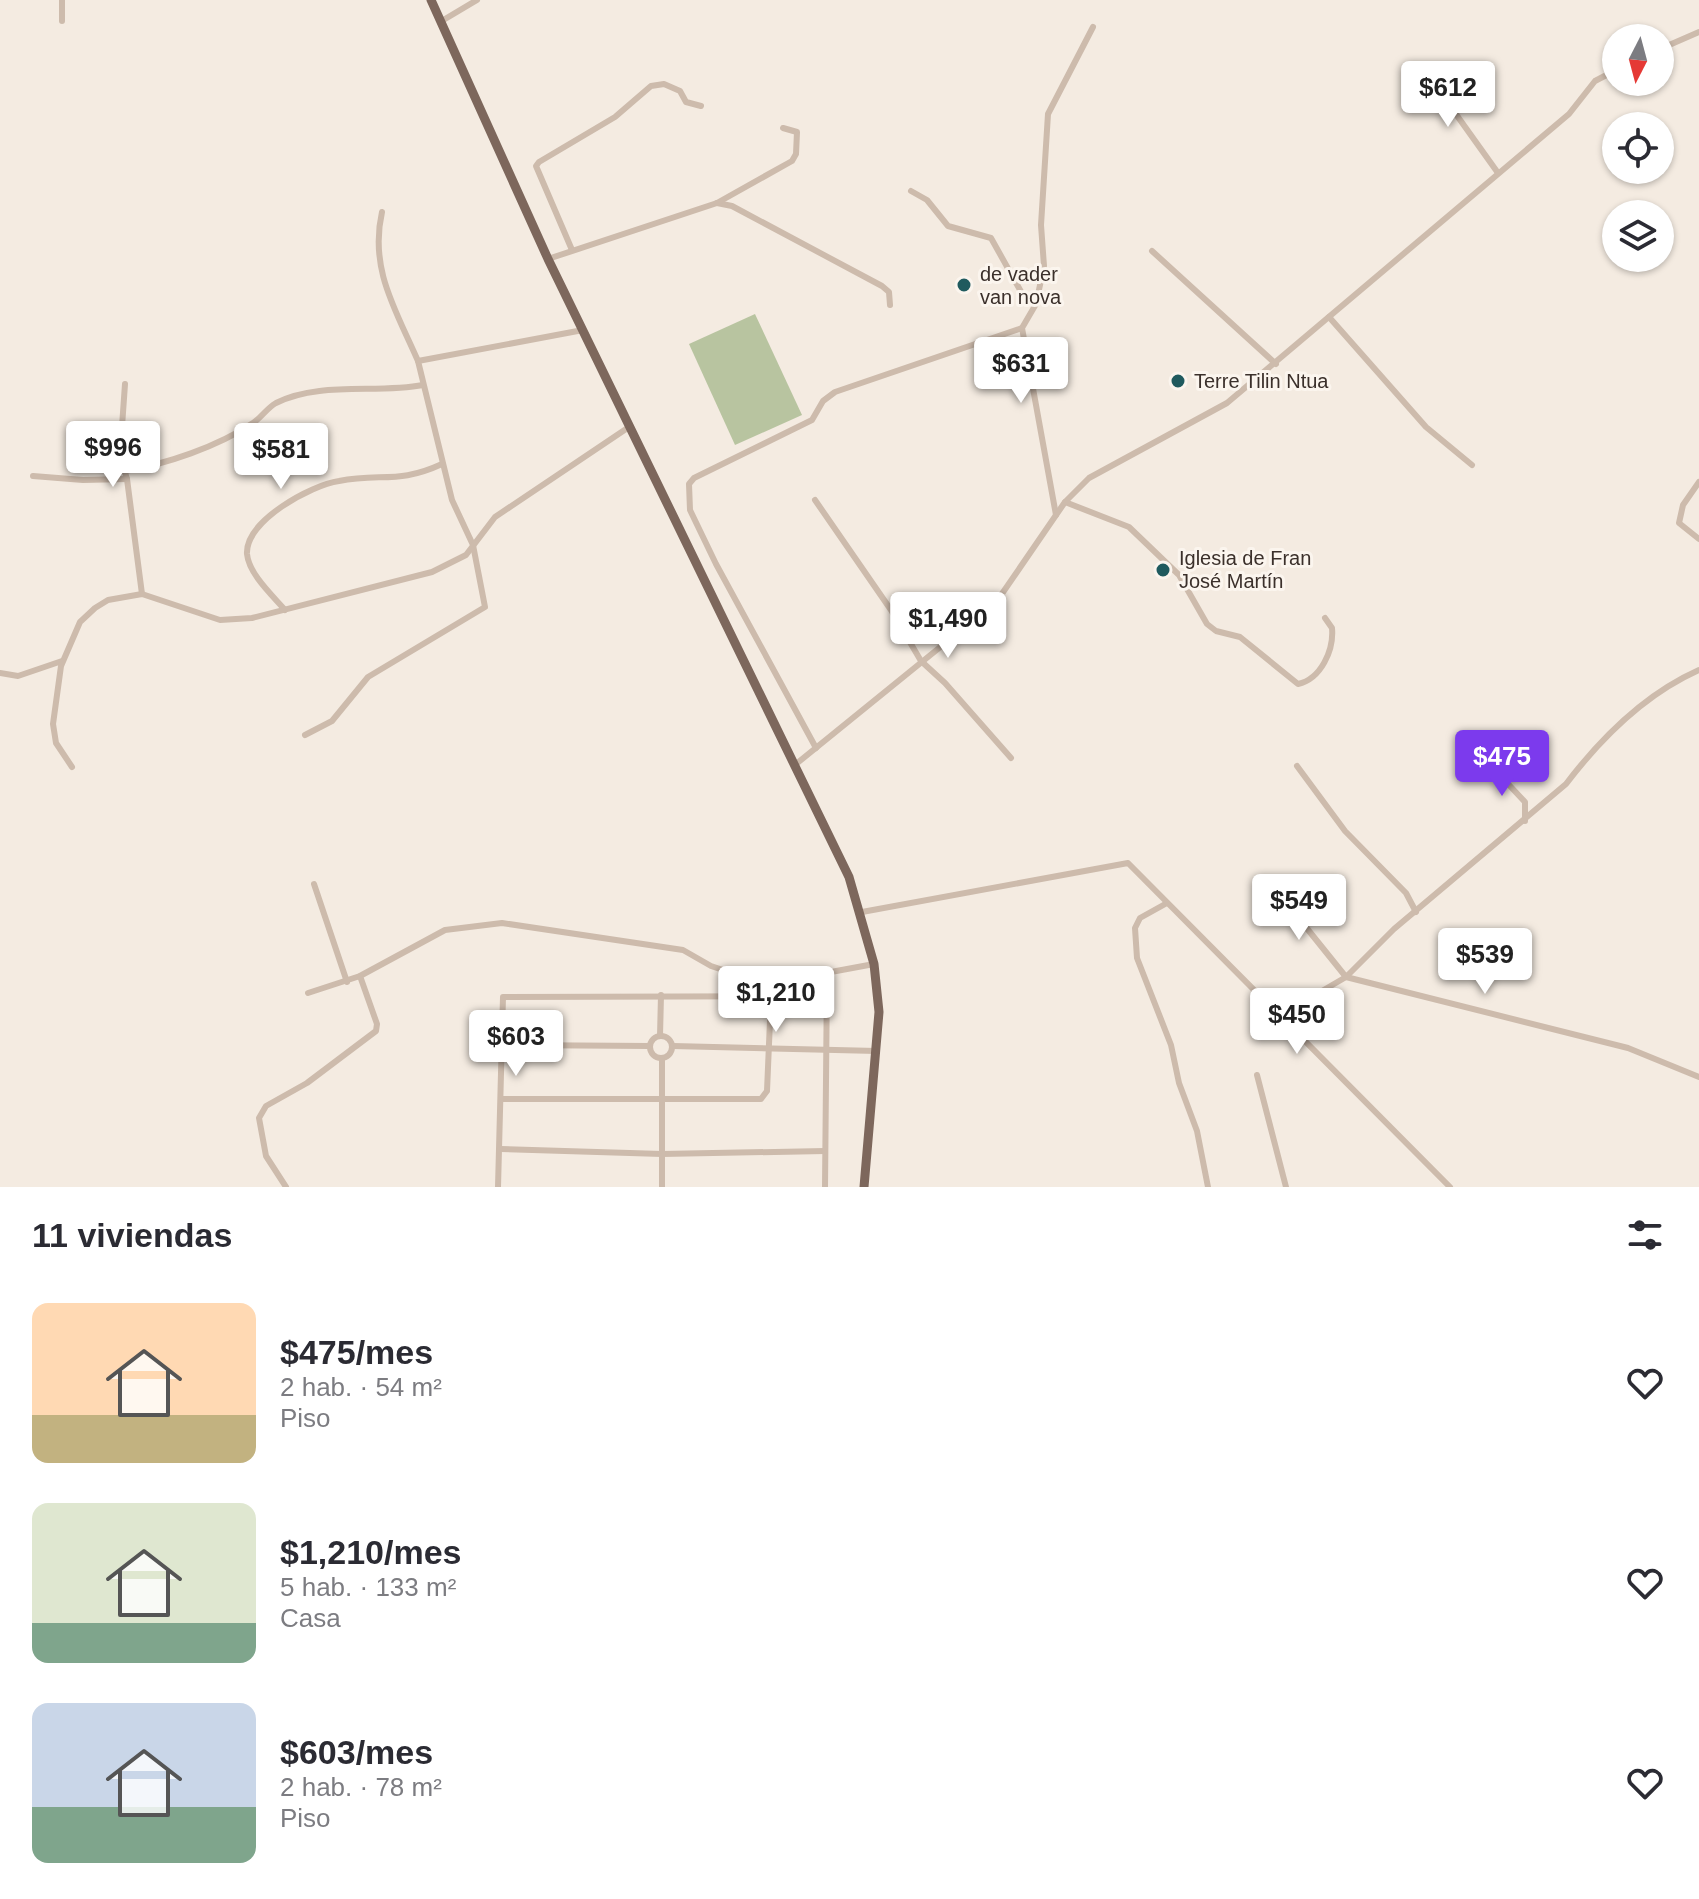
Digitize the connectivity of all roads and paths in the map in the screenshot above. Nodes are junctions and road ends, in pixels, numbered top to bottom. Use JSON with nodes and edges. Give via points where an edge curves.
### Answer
{"nodes":[{"id":1,"x":62,"y":0,"type":"edge"},
{"id":2,"x":431,"y":0,"type":"edge"},
{"id":3,"x":477,"y":0,"type":"edge"},
{"id":4,"x":62,"y":21,"type":"dead end"},
{"id":5,"x":440,"y":22,"type":"junction"},
{"id":6,"x":1093,"y":27,"type":"dead end"},
{"id":7,"x":1699,"y":32,"type":"edge"},
{"id":8,"x":1674,"y":43,"type":"edge"},
{"id":9,"x":1428,"y":67,"type":"dead end"},
{"id":10,"x":1602,"y":77,"type":"edge"},
{"id":11,"x":701,"y":106,"type":"dead end"},
{"id":12,"x":783,"y":128,"type":"dead end"},
{"id":13,"x":1498,"y":173,"type":"junction"},
{"id":14,"x":911,"y":191,"type":"dead end"},
{"id":15,"x":717,"y":203,"type":"junction"},
{"id":16,"x":382,"y":212,"type":"dead end"},
{"id":17,"x":572,"y":250,"type":"junction"},
{"id":18,"x":1152,"y":251,"type":"dead end"},
{"id":19,"x":548,"y":259,"type":"junction"},
{"id":20,"x":1036,"y":304,"type":"junction"},
{"id":21,"x":890,"y":305,"type":"dead end"},
{"id":22,"x":1329,"y":317,"type":"junction"},
{"id":23,"x":1022,"y":328,"type":"junction"},
{"id":24,"x":583,"y":330,"type":"junction"},
{"id":25,"x":418,"y":361,"type":"junction"},
{"id":26,"x":1276,"y":364,"type":"junction"},
{"id":27,"x":125,"y":384,"type":"dead end"},
{"id":28,"x":423,"y":385,"type":"junction"},
{"id":29,"x":629,"y":427,"type":"junction"},
{"id":30,"x":442,"y":464,"type":"junction"},
{"id":31,"x":1472,"y":465,"type":"dead end"},
{"id":32,"x":126,"y":475,"type":"junction"},
{"id":33,"x":33,"y":476,"type":"dead end"},
{"id":34,"x":1699,"y":482,"type":"edge"},
{"id":35,"x":815,"y":500,"type":"dead end"},
{"id":36,"x":1065,"y":502,"type":"junction"},
{"id":37,"x":1056,"y":515,"type":"junction"},
{"id":38,"x":1699,"y":539,"type":"edge"},
{"id":39,"x":473,"y":545,"type":"junction"},
{"id":40,"x":142,"y":594,"type":"junction"},
{"id":41,"x":285,"y":610,"type":"junction"},
{"id":42,"x":1325,"y":618,"type":"dead end"},
{"id":43,"x":62,"y":661,"type":"junction"},
{"id":44,"x":921,"y":661,"type":"junction"},
{"id":45,"x":1699,"y":670,"type":"edge"},
{"id":46,"x":0,"y":673,"type":"edge"},
{"id":47,"x":305,"y":735,"type":"dead end"},
{"id":48,"x":816,"y":748,"type":"junction"},
{"id":49,"x":1011,"y":758,"type":"dead end"},
{"id":50,"x":796,"y":764,"type":"junction"},
{"id":51,"x":1297,"y":766,"type":"dead end"},
{"id":52,"x":72,"y":767,"type":"dead end"},
{"id":53,"x":1495,"y":770,"type":"dead end"},
{"id":54,"x":1525,"y":821,"type":"junction"},
{"id":55,"x":314,"y":884,"type":"dead end"},
{"id":56,"x":1281,"y":888,"type":"dead end"},
{"id":57,"x":1167,"y":903,"type":"junction"},
{"id":58,"x":862,"y":912,"type":"junction"},
{"id":59,"x":1416,"y":912,"type":"junction"},
{"id":60,"x":874,"y":964,"type":"junction"},
{"id":61,"x":827,"y":974,"type":"junction"},
{"id":62,"x":360,"y":976,"type":"junction"},
{"id":63,"x":1346,"y":977,"type":"junction"},
{"id":64,"x":347,"y":982,"type":"junction"},
{"id":65,"x":308,"y":993,"type":"dead end"},
{"id":66,"x":661,"y":995,"type":"junction"},
{"id":67,"x":827,"y":996,"type":"junction"},
{"id":68,"x":771,"y":997,"type":"junction"},
{"id":69,"x":1289,"y":1026,"type":"junction"},
{"id":70,"x":660,"y":1036,"type":"junction"},
{"id":71,"x":501,"y":1045,"type":"junction"},
{"id":72,"x":650,"y":1046,"type":"junction"},
{"id":73,"x":673,"y":1046,"type":"junction"},
{"id":74,"x":826,"y":1048,"type":"junction"},
{"id":75,"x":769,"y":1049,"type":"junction"},
{"id":76,"x":877,"y":1051,"type":"junction"},
{"id":77,"x":662,"y":1059,"type":"junction"},
{"id":78,"x":1257,"y":1075,"type":"dead end"},
{"id":79,"x":1699,"y":1077,"type":"edge"},
{"id":80,"x":662,"y":1098,"type":"junction"},
{"id":81,"x":501,"y":1099,"type":"junction"},
{"id":82,"x":501,"y":1149,"type":"junction"},
{"id":83,"x":825,"y":1151,"type":"junction"},
{"id":84,"x":662,"y":1154,"type":"junction"},
{"id":85,"x":286,"y":1187,"type":"edge"},
{"id":86,"x":498,"y":1187,"type":"edge"},
{"id":87,"x":662,"y":1187,"type":"edge"},
{"id":88,"x":825,"y":1187,"type":"edge"},
{"id":89,"x":864,"y":1187,"type":"edge"},
{"id":90,"x":1208,"y":1187,"type":"edge"},
{"id":91,"x":1286,"y":1187,"type":"edge"},
{"id":92,"x":1450,"y":1187,"type":"edge"}],
"edges":[{"from":1,"to":4,"type":"street"},
{"from":2,"to":5,"type":"main road"},
{"from":3,"to":5,"type":"street"},
{"from":5,"to":19,"type":"main road"},
{"from":6,"to":20,"type":"street","via":[[1048,114],[1041,225],[1044,266]]},
{"from":7,"to":8,"type":"street"},
{"from":9,"to":13,"type":"street"},
{"from":10,"to":13,"type":"street","via":[[1569,114]]},
{"from":11,"to":17,"type":"street","via":[[686,102],[680,91],[664,84],[651,86],[615,117],[539,162],[536,166]]},
{"from":12,"to":15,"type":"street","via":[[797,132],[792,161]]},
{"from":13,"to":22,"type":"street"},
{"from":14,"to":20,"type":"street","via":[[923,196],[948,226],[991,238],[1024,297]]},
{"from":15,"to":17,"type":"street"},
{"from":15,"to":21,"type":"street","via":[[732,206],[882,286],[889,292]]},
{"from":16,"to":25,"type":"street","via":[[377,256]]},
{"from":17,"to":19,"type":"street"},
{"from":18,"to":26,"type":"street"},
{"from":19,"to":24,"type":"main road"},
{"from":20,"to":23,"type":"street"},
{"from":22,"to":26,"type":"street"},
{"from":22,"to":31,"type":"street","via":[[1426,427]]},
{"from":23,"to":37,"type":"street"},
{"from":23,"to":48,"type":"street","via":[[835,392],[812,420],[689,484],[690,510]]},
{"from":24,"to":25,"type":"street"},
{"from":24,"to":29,"type":"main road"},
{"from":25,"to":28,"type":"street"},
{"from":26,"to":36,"type":"street","via":[[1227,403],[1089,478]]},
{"from":27,"to":32,"type":"street","via":[[119,433]]},
{"from":28,"to":30,"type":"street"},
{"from":28,"to":32,"type":"street","via":[[325,391],[276,402],[254,423],[224,438]]},
{"from":29,"to":39,"type":"street","via":[[495,517]]},
{"from":29,"to":50,"type":"main road"},
{"from":30,"to":39,"type":"street"},
{"from":30,"to":41,"type":"street","via":[[398,480],[334,481],[264,517],[249,539],[247,555]]},
{"from":32,"to":33,"type":"street","via":[[83,480]]},
{"from":32,"to":40,"type":"street"},
{"from":34,"to":38,"type":"street","via":[[1679,516],[1679,523]]},
{"from":35,"to":44,"type":"street"},
{"from":36,"to":37,"type":"street"},
{"from":36,"to":42,"type":"street","via":[[1129,527],[1179,575],[1207,624],[1248,642],[1298,684],[1315,675],[1329,652],[1332,628]]},
{"from":37,"to":44,"type":"street","via":[[997,601]]},
{"from":39,"to":41,"type":"street","via":[[456,562],[432,572]]},
{"from":39,"to":47,"type":"street","via":[[485,597],[480,613],[368,677],[332,721]]},
{"from":40,"to":41,"type":"street","via":[[220,620]]},
{"from":40,"to":43,"type":"street","via":[[95,608],[80,622]]},
{"from":43,"to":46,"type":"street","via":[[18,676]]},
{"from":43,"to":52,"type":"street","via":[[53,724],[56,743]]},
{"from":44,"to":48,"type":"street"},
{"from":44,"to":49,"type":"street"},
{"from":45,"to":54,"type":"street","via":[[1642,704]]},
{"from":48,"to":50,"type":"street"},
{"from":50,"to":58,"type":"main road"},
{"from":51,"to":59,"type":"street","via":[[1345,831],[1406,893]]},
{"from":53,"to":54,"type":"street","via":[[1525,802]]},
{"from":54,"to":59,"type":"street"},
{"from":55,"to":64,"type":"street"},
{"from":56,"to":63,"type":"street"},
{"from":57,"to":58,"type":"street","via":[[1128,863]]},
{"from":57,"to":69,"type":"street"},
{"from":57,"to":90,"type":"street","via":[[1140,918],[1135,928],[1137,958],[1171,1045]]},
{"from":58,"to":60,"type":"main road"},
{"from":59,"to":63,"type":"street"},
{"from":60,"to":61,"type":"street"},
{"from":60,"to":76,"type":"main road"},
{"from":61,"to":62,"type":"street","via":[[738,975],[683,950],[502,923],[445,930]]},
{"from":61,"to":67,"type":"street"},
{"from":62,"to":64,"type":"street"},
{"from":62,"to":85,"type":"street","via":[[376,1031],[307,1083],[266,1106],[259,1118],[266,1156]]},
{"from":63,"to":69,"type":"street","via":[[1322,991]]},
{"from":63,"to":79,"type":"street","via":[[1628,1048]]},
{"from":64,"to":65,"type":"street"},
{"from":66,"to":68,"type":"street"},
{"from":66,"to":70,"type":"street"},
{"from":66,"to":71,"type":"street","via":[[509,994],[502,1002]]},
{"from":67,"to":68,"type":"street"},
{"from":67,"to":74,"type":"street"},
{"from":68,"to":75,"type":"street"},
{"from":69,"to":92,"type":"street"},
{"from":70,"to":72,"type":"street"},
{"from":70,"to":73,"type":"street"},
{"from":71,"to":72,"type":"street"},
{"from":71,"to":81,"type":"street"},
{"from":72,"to":77,"type":"street"},
{"from":73,"to":75,"type":"street"},
{"from":73,"to":77,"type":"street"},
{"from":74,"to":75,"type":"street"},
{"from":74,"to":76,"type":"street"},
{"from":74,"to":83,"type":"street"},
{"from":75,"to":80,"type":"street","via":[[767,1091],[761,1099]]},
{"from":76,"to":89,"type":"main road"},
{"from":77,"to":80,"type":"street"},
{"from":78,"to":91,"type":"street"},
{"from":80,"to":81,"type":"street"},
{"from":80,"to":84,"type":"street"},
{"from":81,"to":82,"type":"street"},
{"from":82,"to":84,"type":"street"},
{"from":82,"to":86,"type":"street"},
{"from":83,"to":84,"type":"street"},
{"from":83,"to":88,"type":"street"},
{"from":84,"to":87,"type":"street"}]}
